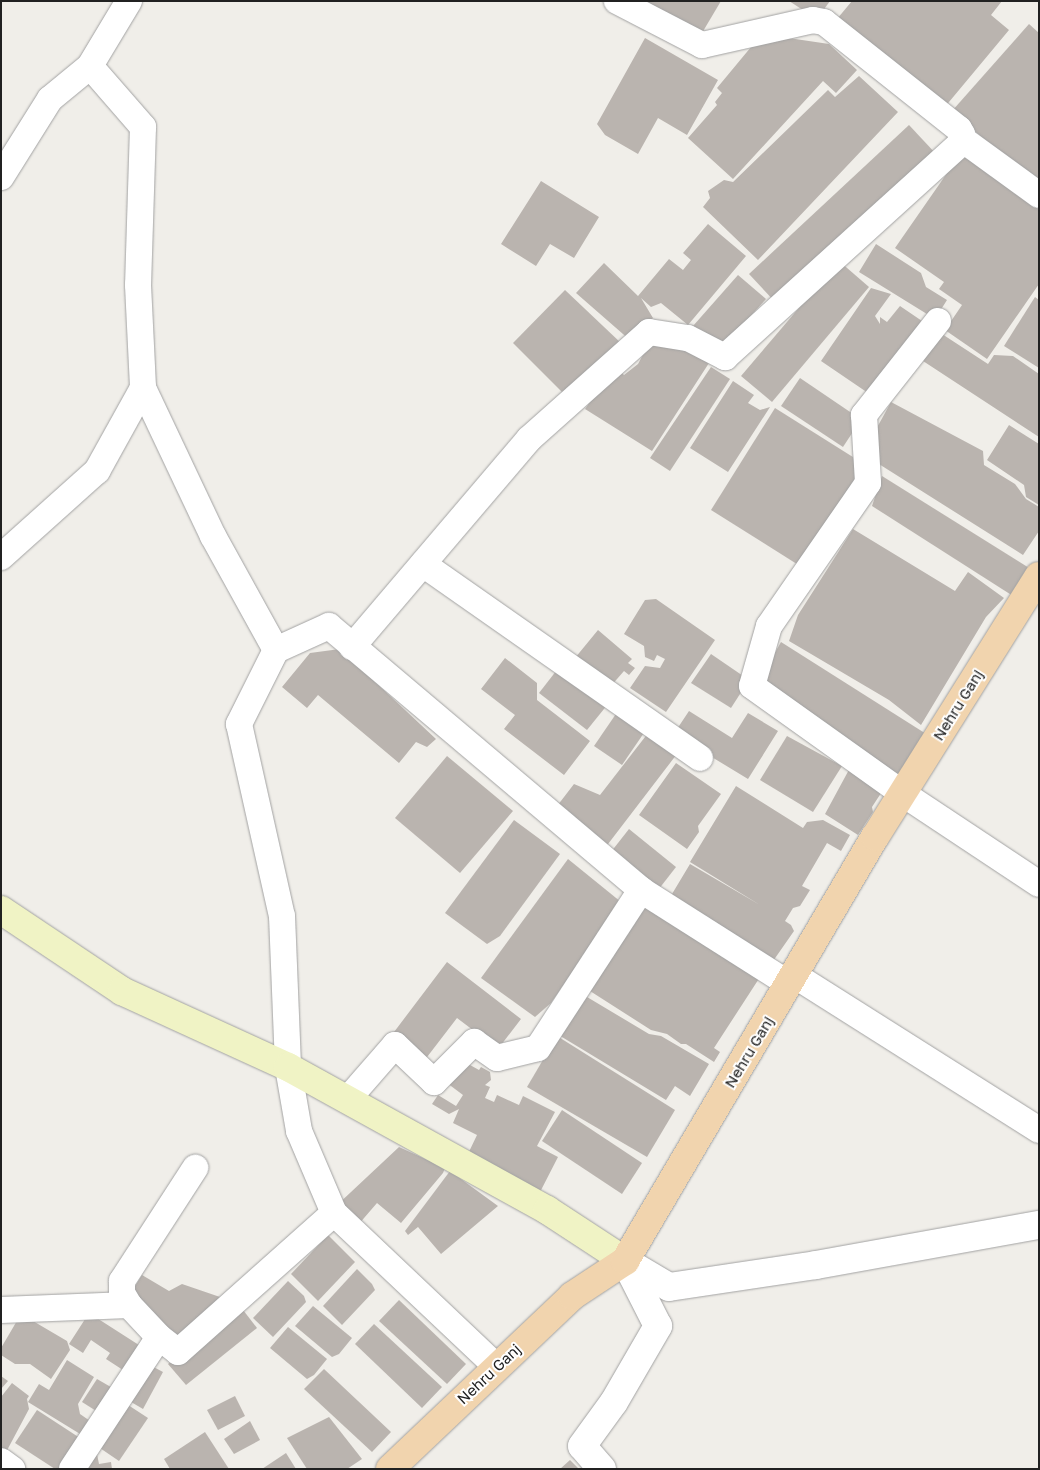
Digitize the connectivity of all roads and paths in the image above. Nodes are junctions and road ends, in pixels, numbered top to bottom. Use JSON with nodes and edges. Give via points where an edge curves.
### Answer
{"nodes":[{"id":1,"x":129,"y":1,"type":"edge"},
{"id":2,"x":617,"y":1,"type":"edge"},
{"id":3,"x":90,"y":66,"type":"junction"},
{"id":4,"x":962,"y":139,"type":"junction"},
{"id":5,"x":1,"y":176,"type":"edge"},
{"id":6,"x":1039,"y":195,"type":"edge"},
{"id":7,"x":938,"y":321,"type":"dead end"},
{"id":8,"x":144,"y":388,"type":"junction"},
{"id":9,"x":1,"y":557,"type":"edge"},
{"id":10,"x":422,"y":564,"type":"junction"},
{"id":11,"x":1039,"y":576,"type":"edge"},
{"id":12,"x":352,"y":647,"type":"junction"},
{"id":13,"x":276,"y":650,"type":"junction"},
{"id":14,"x":700,"y":758,"type":"dead end"},
{"id":15,"x":902,"y":794,"type":"junction"},
{"id":16,"x":1039,"y":884,"type":"edge"},
{"id":17,"x":641,"y":890,"type":"junction"},
{"id":18,"x":1,"y":910,"type":"edge"},
{"id":19,"x":792,"y":980,"type":"junction"},
{"id":20,"x":288,"y":1068,"type":"junction"},
{"id":21,"x":348,"y":1100,"type":"junction"},
{"id":22,"x":1038,"y":1128,"type":"edge"},
{"id":23,"x":195,"y":1168,"type":"dead end"},
{"id":24,"x":334,"y":1212,"type":"junction"},
{"id":25,"x":1039,"y":1225,"type":"edge"},
{"id":26,"x":624,"y":1261,"type":"junction"},
{"id":27,"x":129,"y":1305,"type":"junction"},
{"id":28,"x":1,"y":1310,"type":"edge"},
{"id":29,"x":159,"y":1337,"type":"junction"},
{"id":30,"x":497,"y":1367,"type":"junction"},
{"id":31,"x":1,"y":1461,"type":"edge"},
{"id":32,"x":12,"y":1469,"type":"edge"},
{"id":33,"x":72,"y":1469,"type":"edge"},
{"id":34,"x":390,"y":1469,"type":"edge"},
{"id":35,"x":602,"y":1469,"type":"edge"}],
"edges":[{"from":1,"to":3,"type":"street"},
{"from":2,"to":4,"type":"street","via":[[702,45],[813,20],[824,22],[959,129]]},
{"from":3,"to":5,"type":"street","via":[[50,99]]},
{"from":3,"to":8,"type":"street","via":[[143,127],[138,286]]},
{"from":4,"to":6,"type":"street"},
{"from":4,"to":10,"type":"street","via":[[850,246],[725,357],[688,338],[649,332],[529,439]]},
{"from":7,"to":15,"type":"street","via":[[864,414],[868,483],[769,626],[752,686]]},
{"from":8,"to":9,"type":"street","via":[[96,471]]},
{"from":8,"to":13,"type":"street","via":[[213,536]]},
{"from":10,"to":12,"type":"street"},
{"from":10,"to":14,"type":"street"},
{"from":11,"to":15,"type":"main road","name":"Nehru Ganj"},
{"from":12,"to":13,"type":"street","via":[[329,626]]},
{"from":12,"to":17,"type":"street"},
{"from":13,"to":20,"type":"street","via":[[239,724],[282,916]]},
{"from":15,"to":16,"type":"street"},
{"from":15,"to":19,"type":"main road","name":"Nehru Ganj"},
{"from":17,"to":19,"type":"street"},
{"from":17,"to":21,"type":"street","via":[[538,1048],[498,1058],[474,1042],[434,1082],[395,1045]]},
{"from":18,"to":20,"type":"main road","via":[[122,991]]},
{"from":19,"to":22,"type":"street"},
{"from":19,"to":26,"type":"main road","name":"Nehru Ganj"},
{"from":20,"to":21,"type":"main road"},
{"from":20,"to":24,"type":"street","via":[[299,1131]]},
{"from":21,"to":26,"type":"main road","via":[[547,1210]]},
{"from":23,"to":27,"type":"street","via":[[122,1281],[122,1293]]},
{"from":24,"to":29,"type":"street","via":[[178,1352]]},
{"from":24,"to":30,"type":"street"},
{"from":25,"to":26,"type":"street","via":[[816,1265],[669,1287]]},
{"from":26,"to":30,"type":"main road","name":"Nehru Ganj","via":[[572,1296]]},
{"from":26,"to":35,"type":"street","via":[[658,1326],[614,1402],[582,1446]]},
{"from":27,"to":28,"type":"street"},
{"from":27,"to":29,"type":"street"},
{"from":29,"to":33,"type":"street"},
{"from":30,"to":34,"type":"main road","name":"Nehru Ganj"},
{"from":31,"to":32,"type":"street"}]}
